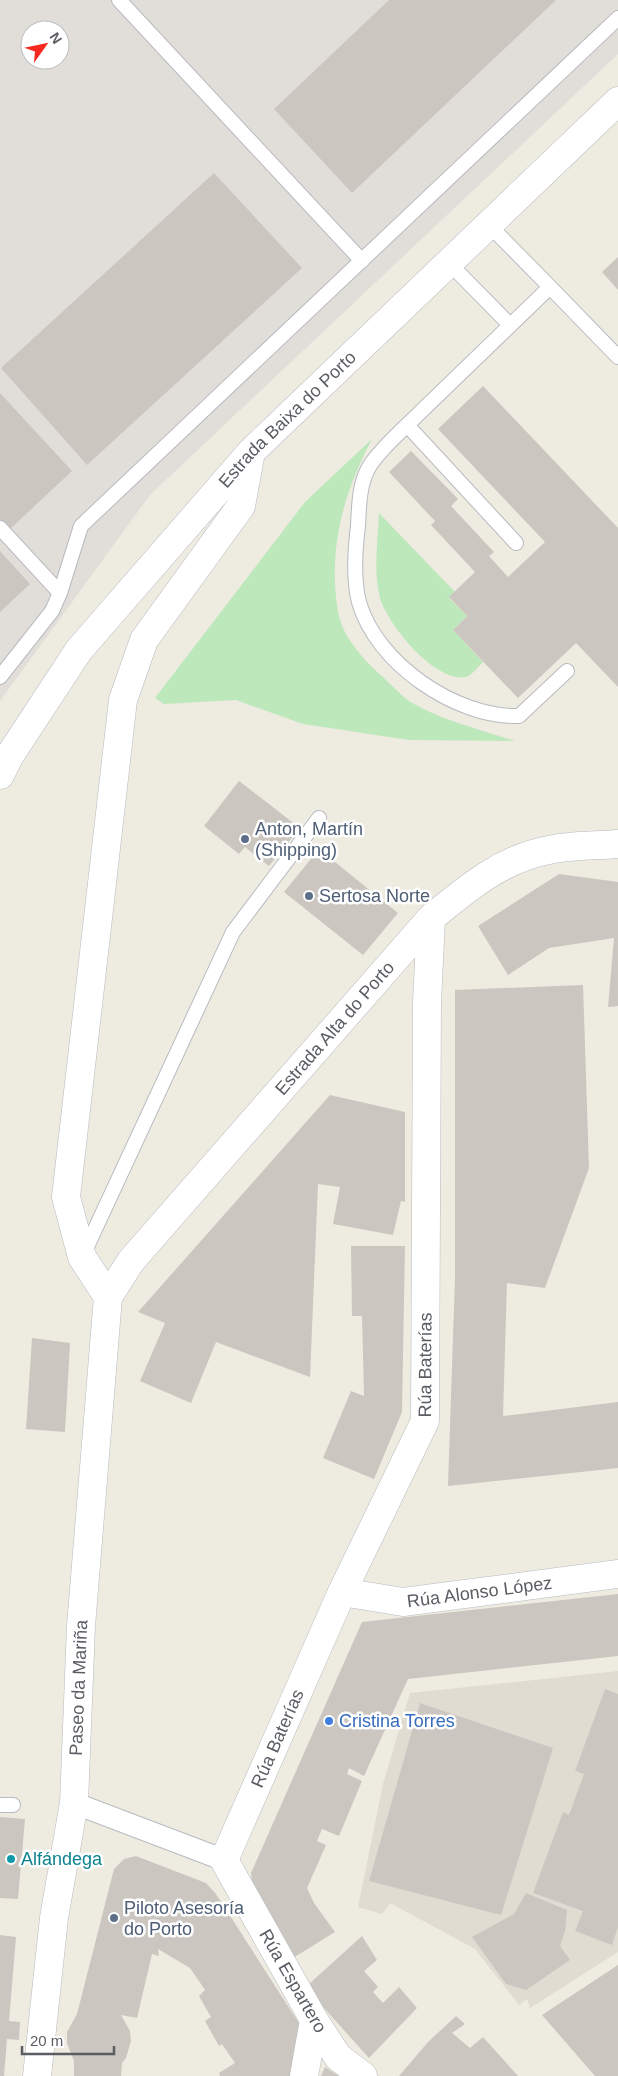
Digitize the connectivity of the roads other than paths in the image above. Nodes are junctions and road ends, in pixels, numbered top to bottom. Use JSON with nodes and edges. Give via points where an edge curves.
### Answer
{"nodes":[{"id":1,"x":119,"y":0,"type":"edge"},
{"id":2,"x":618,"y":18,"type":"edge"},
{"id":3,"x":618,"y":101,"type":"edge"},
{"id":4,"x":489,"y":225,"type":"junction"},
{"id":5,"x":362,"y":261,"type":"junction"},
{"id":6,"x":449,"y":263,"type":"junction"},
{"id":7,"x":550,"y":286,"type":"junction"},
{"id":8,"x":510,"y":325,"type":"junction"},
{"id":9,"x":618,"y":357,"type":"edge"},
{"id":10,"x":407,"y":425,"type":"junction"},
{"id":11,"x":251,"y":452,"type":"junction"},
{"id":12,"x":0,"y":528,"type":"edge"},
{"id":13,"x":516,"y":543,"type":"dead end"},
{"id":14,"x":60,"y":593,"type":"junction"},
{"id":15,"x":567,"y":671,"type":"dead end"},
{"id":16,"x":0,"y":677,"type":"edge"},
{"id":17,"x":0,"y":775,"type":"edge"},
{"id":18,"x":319,"y":818,"type":"dead end"},
{"id":19,"x":618,"y":844,"type":"edge"},
{"id":20,"x":431,"y":918,"type":"junction"},
{"id":21,"x":82,"y":1257,"type":"junction"},
{"id":22,"x":108,"y":1297,"type":"junction"},
{"id":23,"x":618,"y":1574,"type":"edge"},
{"id":24,"x":342,"y":1592,"type":"junction"},
{"id":25,"x":74,"y":1803,"type":"junction"},
{"id":26,"x":224,"y":1860,"type":"junction"},
{"id":27,"x":314,"y":2020,"type":"junction"},
{"id":28,"x":37,"y":2076,"type":"edge"},
{"id":29,"x":304,"y":2076,"type":"edge"},
{"id":30,"x":363,"y":2076,"type":"edge"}],
"edges":[{"from":1,"to":5,"type":"lane"},
{"from":2,"to":5,"type":"lane"},
{"from":3,"to":4,"type":"street","name":"Estrada Baixa do Porto"},
{"from":4,"to":6,"type":"street","name":"Estrada Baixa do Porto"},
{"from":4,"to":7,"type":"lane"},
{"from":5,"to":14,"type":"lane","via":[[81,526]]},
{"from":6,"to":8,"type":"lane"},
{"from":6,"to":11,"type":"street","name":"Estrada Baixa do Porto"},
{"from":7,"to":8,"type":"lane"},
{"from":7,"to":9,"type":"lane"},
{"from":8,"to":10,"type":"lane"},
{"from":10,"to":13,"type":"lane"},
{"from":10,"to":15,"type":"lane","via":[[379,453],[363,482],[356,540],[356,573],[359,600],[367,624],[400,666],[414,677],[450,699],[504,717],[519,716]]},
{"from":11,"to":17,"type":"street","name":"Estrada Baixa do Porto","via":[[79,650]]},
{"from":11,"to":21,"type":"street","via":[[241,506],[144,640],[123,700],[66,1197]]},
{"from":12,"to":14,"type":"lane"},
{"from":14,"to":16,"type":"lane","via":[[52,611]]},
{"from":18,"to":21,"type":"lane","via":[[233,932]]},
{"from":19,"to":20,"type":"street","name":"Estrada Alta do Porto","via":[[548,850],[506,865],[472,884]]},
{"from":20,"to":22,"type":"street","name":"Estrada Alta do Porto","via":[[131,1261]]},
{"from":20,"to":24,"type":"street","name":"Rúa Baterías","via":[[427,1002],[425,1421]]},
{"from":21,"to":22,"type":"street"},
{"from":22,"to":25,"type":"street","name":"Paseo da Mariña","via":[[81,1626]]},
{"from":23,"to":24,"type":"street","name":"Rúa Alonso López","via":[[403,1602]]},
{"from":24,"to":26,"type":"street","name":"Rúa Baterías"},
{"from":25,"to":26,"type":"street"},
{"from":25,"to":28,"type":"street","name":"Paseo da Mariña","via":[[54,1918]]},
{"from":26,"to":27,"type":"street","name":"Rúa Espartero"},
{"from":27,"to":29,"type":"street"},
{"from":27,"to":30,"type":"street","name":"Rúa Espartero","via":[[338,2057]]}]}
